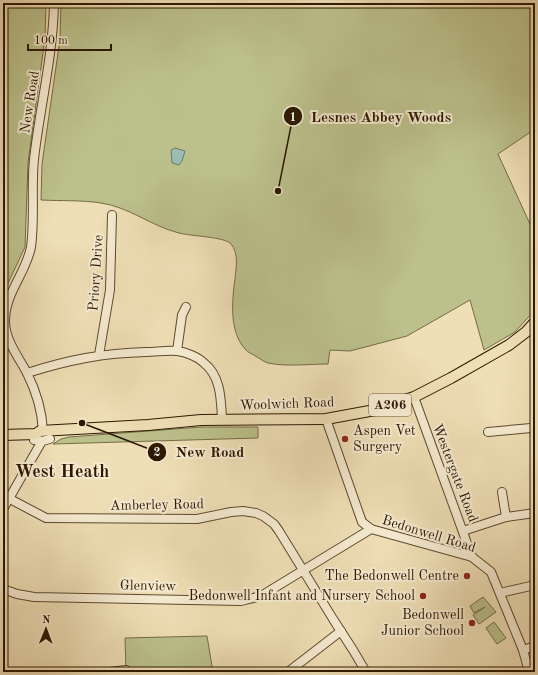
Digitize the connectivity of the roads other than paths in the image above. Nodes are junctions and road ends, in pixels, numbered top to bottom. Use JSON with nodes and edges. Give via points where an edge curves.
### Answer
{"nodes":[{"id":1,"x":54,"y":3,"type":"edge"},
{"id":2,"x":112,"y":215,"type":"dead end"},
{"id":3,"x":186,"y":307,"type":"dead end"},
{"id":4,"x":535,"y":322,"type":"edge"},
{"id":5,"x":4,"y":331,"type":"edge"},
{"id":6,"x":178,"y":351,"type":"junction"},
{"id":7,"x":99,"y":355,"type":"junction"},
{"id":8,"x":27,"y":373,"type":"junction"},
{"id":9,"x":414,"y":397,"type":"junction"},
{"id":10,"x":326,"y":419,"type":"junction"},
{"id":11,"x":222,"y":420,"type":"junction"},
{"id":12,"x":3,"y":428,"type":"edge"},
{"id":13,"x":41,"y":431,"type":"junction"},
{"id":14,"x":488,"y":432,"type":"dead end"},
{"id":15,"x":535,"y":432,"type":"edge"},
{"id":16,"x":3,"y":435,"type":"edge"},
{"id":17,"x":34,"y":440,"type":"dead end"},
{"id":18,"x":502,"y":492,"type":"dead end"},
{"id":19,"x":10,"y":499,"type":"junction"},
{"id":20,"x":3,"y":509,"type":"edge"},
{"id":21,"x":535,"y":513,"type":"edge"},
{"id":22,"x":506,"y":517,"type":"junction"},
{"id":23,"x":371,"y":529,"type":"junction"},
{"id":24,"x":463,"y":531,"type":"junction"},
{"id":25,"x":472,"y":557,"type":"junction"},
{"id":26,"x":303,"y":571,"type":"junction"},
{"id":27,"x":535,"y":585,"type":"edge"},
{"id":28,"x":3,"y":589,"type":"edge"},
{"id":29,"x":500,"y":594,"type":"junction"},
{"id":30,"x":341,"y":631,"type":"junction"},
{"id":31,"x":535,"y":646,"type":"edge"},
{"id":32,"x":523,"y":650,"type":"junction"},
{"id":33,"x":126,"y":670,"type":"dead end"},
{"id":34,"x":109,"y":672,"type":"edge"},
{"id":35,"x":288,"y":672,"type":"edge"},
{"id":36,"x":366,"y":672,"type":"edge"},
{"id":37,"x":529,"y":672,"type":"edge"}],
"edges":[{"from":1,"to":5,"type":"street","name":"New Road","via":[[50,59],[34,160],[31,245],[26,265],[8,302]]},
{"from":2,"to":7,"type":"street","name":"Priory Drive","via":[[110,290]]},
{"from":3,"to":6,"type":"street","via":[[182,315]]},
{"from":4,"to":9,"type":"main road","name":"Woolwich Road","number":"A206","via":[[509,345]]},
{"from":5,"to":8,"type":"street","name":"New Road"},
{"from":6,"to":7,"type":"street"},
{"from":6,"to":11,"type":"street","via":[[205,363],[216,378]]},
{"from":7,"to":8,"type":"street"},
{"from":8,"to":13,"type":"street","name":"New Road","via":[[38,398]]},
{"from":9,"to":10,"type":"main road","name":"Woolwich Road","number":"A206","via":[[375,410]]},
{"from":9,"to":24,"type":"street","name":"Westergate Road"},
{"from":10,"to":11,"type":"main road","name":"Woolwich Road","number":"A206"},
{"from":10,"to":23,"type":"street","name":"Bedonwell Road","via":[[362,522]]},
{"from":11,"to":13,"type":"main road","name":"Woolwich Road","number":"A206"},
{"from":12,"to":13,"type":"main road","name":"Woolwich Road","number":"A206","via":[[35,427]]},
{"from":13,"to":16,"type":"main road","name":"Woolwich Road","number":"A206","via":[[36,434]]},
{"from":14,"to":15,"type":"street","via":[[531,428]]},
{"from":17,"to":19,"type":"street","via":[[46,440]]},
{"from":18,"to":22,"type":"street"},
{"from":19,"to":20,"type":"street"},
{"from":19,"to":26,"type":"street","name":"Amberley Road","via":[[46,518],[197,519],[238,511],[256,513],[274,524]]},
{"from":21,"to":22,"type":"street"},
{"from":22,"to":24,"type":"street"},
{"from":23,"to":25,"type":"street","name":"Bedonwell Road"},
{"from":23,"to":26,"type":"street","name":"Glenview"},
{"from":24,"to":25,"type":"street","name":"Westergate Road"},
{"from":25,"to":29,"type":"street","name":"Bedonwell Road","via":[[491,572]]},
{"from":26,"to":28,"type":"street","name":"Glenview","via":[[261,596],[241,601],[34,597]]},
{"from":26,"to":30,"type":"street","name":"Amberley Road"},
{"from":27,"to":29,"type":"street"},
{"from":29,"to":32,"type":"street","name":"Bedonwell Road"},
{"from":30,"to":35,"type":"street"},
{"from":30,"to":36,"type":"street","name":"Amberley Road"},
{"from":31,"to":32,"type":"street"},
{"from":32,"to":37,"type":"street","name":"Bedonwell Road"},
{"from":33,"to":34,"type":"street"}]}
